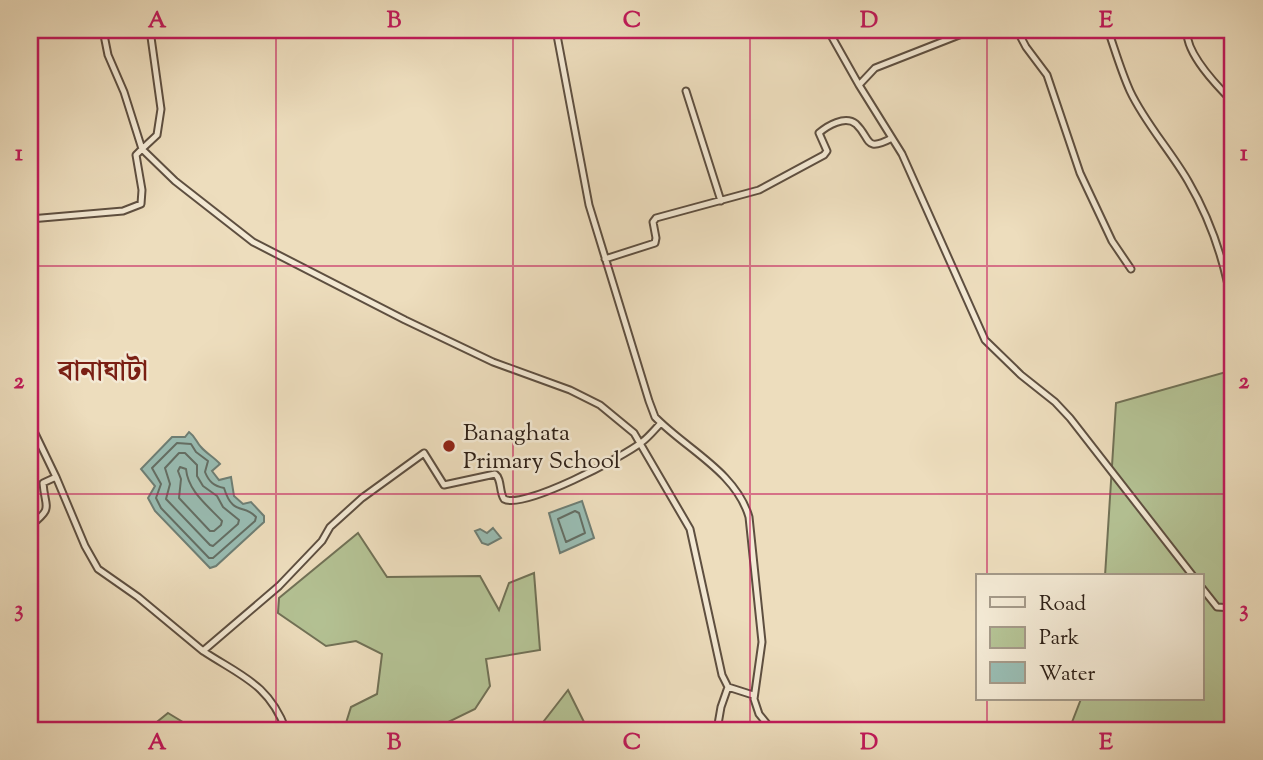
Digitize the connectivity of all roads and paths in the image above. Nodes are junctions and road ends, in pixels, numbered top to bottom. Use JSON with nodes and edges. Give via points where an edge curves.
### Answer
{"nodes":[{"id":1,"x":103,"y":30,"type":"edge"},
{"id":2,"x":150,"y":30,"type":"edge"},
{"id":3,"x":556,"y":30,"type":"edge"},
{"id":4,"x":828,"y":30,"type":"edge"},
{"id":5,"x":972,"y":30,"type":"edge"},
{"id":6,"x":1017,"y":30,"type":"edge"},
{"id":7,"x":1108,"y":30,"type":"edge"},
{"id":8,"x":1187,"y":30,"type":"edge"},
{"id":9,"x":859,"y":85,"type":"junction"},
{"id":10,"x":686,"y":91,"type":"dead end"},
{"id":11,"x":1233,"y":102,"type":"edge"},
{"id":12,"x":892,"y":138,"type":"junction"},
{"id":13,"x":142,"y":149,"type":"junction"},
{"id":14,"x":721,"y":201,"type":"junction"},
{"id":15,"x":30,"y":219,"type":"edge"},
{"id":16,"x":605,"y":259,"type":"junction"},
{"id":17,"x":1131,"y":270,"type":"dead end"},
{"id":18,"x":1233,"y":312,"type":"edge"},
{"id":19,"x":30,"y":423,"type":"edge"},
{"id":20,"x":661,"y":423,"type":"junction"},
{"id":21,"x":641,"y":443,"type":"junction"},
{"id":22,"x":56,"y":477,"type":"junction"},
{"id":23,"x":30,"y":526,"type":"edge"},
{"id":24,"x":1191,"y":574,"type":"edge"},
{"id":25,"x":1204,"y":590,"type":"edge"},
{"id":26,"x":1233,"y":608,"type":"edge"},
{"id":27,"x":204,"y":651,"type":"junction"},
{"id":28,"x":728,"y":687,"type":"junction"},
{"id":29,"x":753,"y":695,"type":"junction"},
{"id":30,"x":286,"y":730,"type":"edge"},
{"id":31,"x":717,"y":730,"type":"edge"},
{"id":32,"x":772,"y":730,"type":"edge"}],
"edges":[{"from":1,"to":13,"type":"street"},
{"from":2,"to":13,"type":"street","via":[[160,122],[157,135]]},
{"from":3,"to":16,"type":"street","via":[[589,205]]},
{"from":4,"to":9,"type":"street"},
{"from":5,"to":9,"type":"street","via":[[875,68]]},
{"from":6,"to":17,"type":"street","via":[[1046,75],[1080,173]]},
{"from":7,"to":18,"type":"street","via":[[1130,90],[1207,216],[1228,277]]},
{"from":8,"to":11,"type":"street","via":[[1194,53]]},
{"from":9,"to":12,"type":"street"},
{"from":10,"to":14,"type":"street"},
{"from":12,"to":14,"type":"street","via":[[872,144],[856,124],[839,121],[819,133],[827,151],[824,155],[759,190]]},
{"from":12,"to":24,"type":"street","via":[[985,340],[1070,418]]},
{"from":13,"to":15,"type":"street","via":[[136,155],[141,204],[123,211]]},
{"from":13,"to":21,"type":"street","via":[[253,242],[493,362],[600,405]]},
{"from":14,"to":16,"type":"street","via":[[656,218],[654,243]]},
{"from":16,"to":20,"type":"street","via":[[649,401]]},
{"from":19,"to":22,"type":"street"},
{"from":20,"to":21,"type":"street"},
{"from":20,"to":29,"type":"street","via":[[734,486],[744,502],[761,620]]},
{"from":21,"to":27,"type":"street","via":[[559,488],[508,502],[501,494],[498,476],[444,485],[424,453],[362,498],[271,593]]},
{"from":21,"to":28,"type":"street","via":[[690,529]]},
{"from":22,"to":23,"type":"street","via":[[43,483],[48,506]]},
{"from":22,"to":27,"type":"street","via":[[98,569]]},
{"from":25,"to":26,"type":"street","via":[[1217,607]]},
{"from":27,"to":30,"type":"street","via":[[257,685]]},
{"from":28,"to":29,"type":"street"},
{"from":28,"to":31,"type":"street"},
{"from":29,"to":32,"type":"street","via":[[759,714]]}]}
